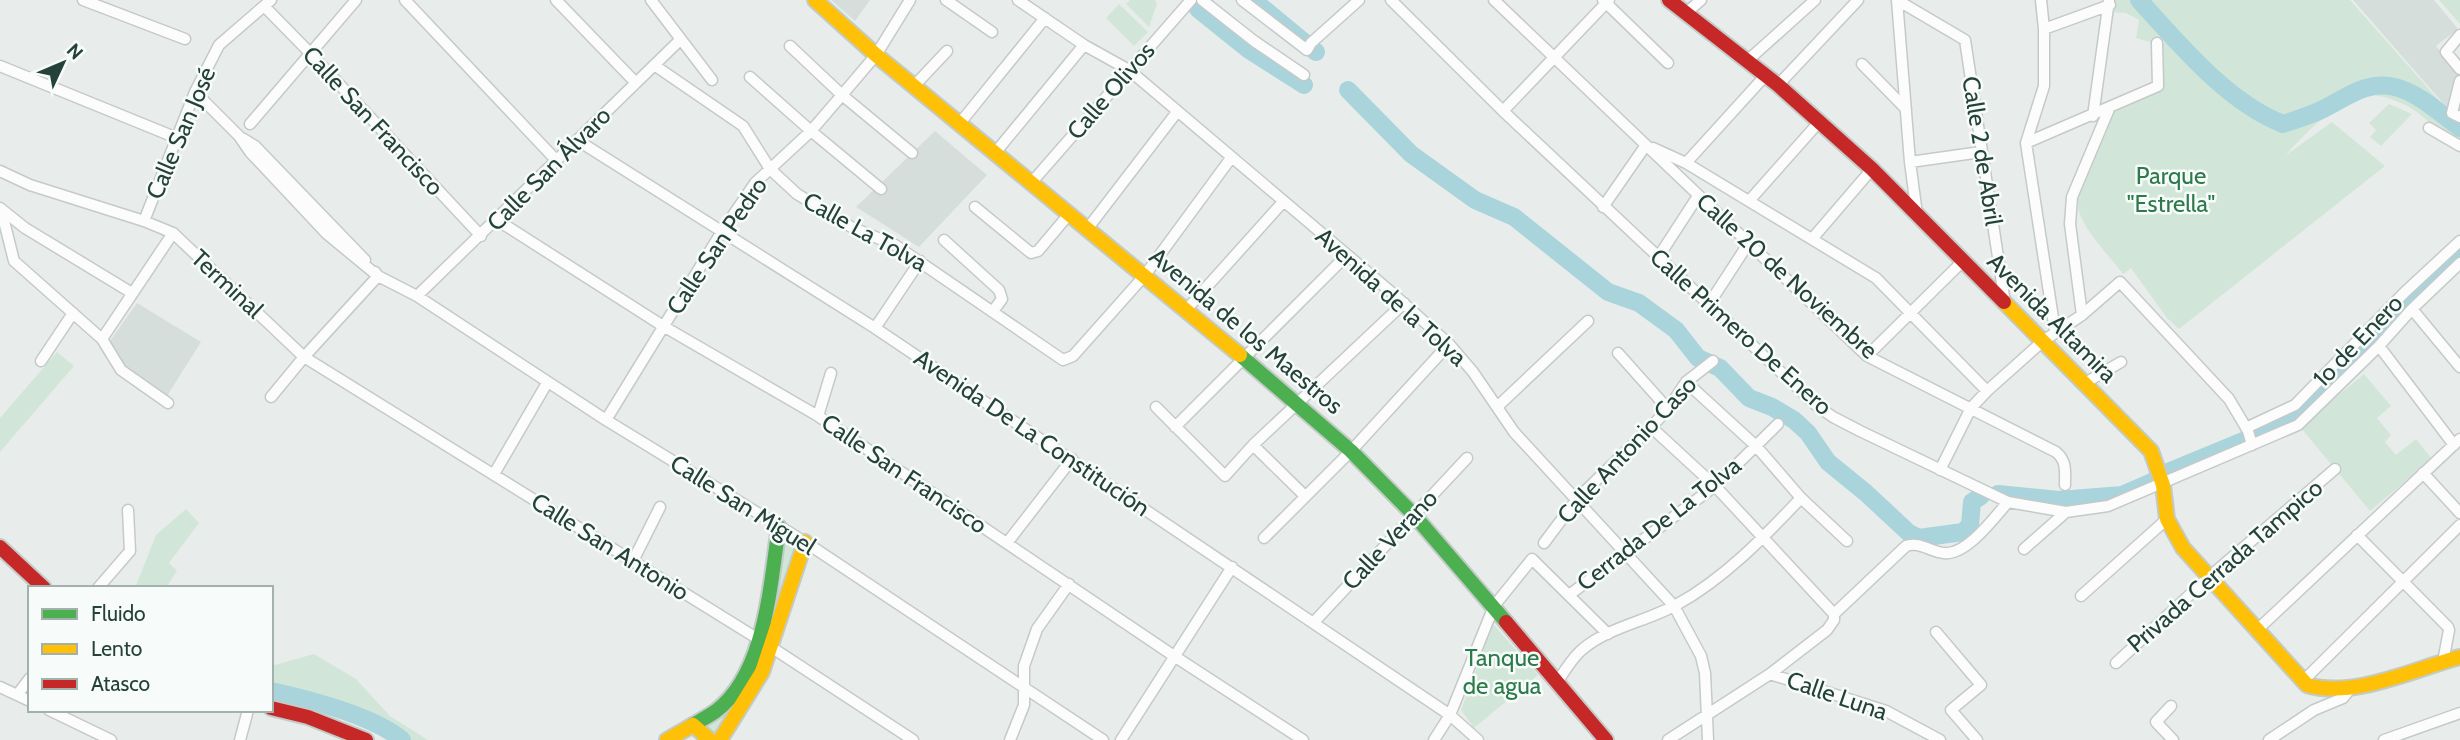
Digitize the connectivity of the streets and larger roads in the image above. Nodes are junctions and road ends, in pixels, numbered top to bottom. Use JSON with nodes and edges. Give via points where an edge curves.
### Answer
{"nodes":[{"id":1,"x":83,"y":0,"type":"edge"},
{"id":2,"x":356,"y":0,"type":"edge"},
{"id":3,"x":405,"y":0,"type":"edge"},
{"id":4,"x":556,"y":0,"type":"edge"},
{"id":5,"x":651,"y":0,"type":"edge"},
{"id":6,"x":815,"y":0,"type":"edge"},
{"id":7,"x":910,"y":0,"type":"edge"},
{"id":8,"x":946,"y":0,"type":"edge"},
{"id":9,"x":1018,"y":0,"type":"edge"},
{"id":10,"x":1191,"y":0,"type":"edge"},
{"id":11,"x":1202,"y":0,"type":"edge"},
{"id":12,"x":1242,"y":0,"type":"edge"},
{"id":13,"x":1359,"y":0,"type":"edge"},
{"id":14,"x":1391,"y":0,"type":"edge"},
{"id":15,"x":1494,"y":0,"type":"edge"},
{"id":16,"x":1669,"y":0,"type":"edge"},
{"id":17,"x":1701,"y":0,"type":"edge"},
{"id":18,"x":1815,"y":0,"type":"edge"},
{"id":19,"x":1858,"y":0,"type":"edge"},
{"id":20,"x":1897,"y":0,"type":"edge"},
{"id":21,"x":2041,"y":0,"type":"edge"},
{"id":22,"x":1606,"y":1,"type":"edge"},
{"id":23,"x":2109,"y":2,"type":"edge"},
{"id":24,"x":267,"y":3,"type":"edge"},
{"id":25,"x":1686,"y":13,"type":"junction"},
{"id":26,"x":1045,"y":18,"type":"junction"},
{"id":27,"x":2044,"y":29,"type":"junction"},
{"id":28,"x":992,"y":32,"type":"dead end"},
{"id":29,"x":2460,"y":35,"type":"edge"},
{"id":30,"x":185,"y":39,"type":"dead end"},
{"id":31,"x":680,"y":40,"type":"junction"},
{"id":32,"x":2157,"y":43,"type":"dead end"},
{"id":33,"x":1084,"y":45,"type":"junction"},
{"id":34,"x":790,"y":46,"type":"dead end"},
{"id":35,"x":947,"y":51,"type":"dead end"},
{"id":36,"x":310,"y":53,"type":"junction"},
{"id":37,"x":876,"y":55,"type":"junction"},
{"id":38,"x":1555,"y":56,"type":"junction"},
{"id":39,"x":1747,"y":61,"type":"junction"},
{"id":40,"x":1668,"y":62,"type":"dead end"},
{"id":41,"x":1862,"y":64,"type":"dead end"},
{"id":42,"x":654,"y":65,"type":"junction"},
{"id":43,"x":0,"y":66,"type":"edge"},
{"id":44,"x":2460,"y":69,"type":"edge"},
{"id":45,"x":1129,"y":70,"type":"junction"},
{"id":46,"x":1304,"y":75,"type":"dead end"},
{"id":47,"x":1765,"y":76,"type":"junction"},
{"id":48,"x":750,"y":77,"type":"dead end"},
{"id":49,"x":712,"y":80,"type":"dead end"},
{"id":50,"x":2460,"y":81,"type":"edge"},
{"id":51,"x":636,"y":83,"type":"junction"},
{"id":52,"x":1778,"y":85,"type":"junction"},
{"id":53,"x":914,"y":86,"type":"junction"},
{"id":54,"x":195,"y":92,"type":"junction"},
{"id":55,"x":842,"y":96,"type":"junction"},
{"id":56,"x":1906,"y":109,"type":"junction"},
{"id":57,"x":2109,"y":109,"type":"junction"},
{"id":58,"x":1177,"y":111,"type":"junction"},
{"id":59,"x":1503,"y":111,"type":"junction"},
{"id":60,"x":2456,"y":115,"type":"edge"},
{"id":61,"x":2092,"y":116,"type":"junction"},
{"id":62,"x":1820,"y":121,"type":"junction"},
{"id":63,"x":960,"y":123,"type":"junction"},
{"id":64,"x":250,"y":124,"type":"dead end"},
{"id":65,"x":2429,"y":128,"type":"dead end"},
{"id":66,"x":811,"y":131,"type":"junction"},
{"id":67,"x":177,"y":138,"type":"junction"},
{"id":68,"x":577,"y":141,"type":"junction"},
{"id":69,"x":2026,"y":143,"type":"junction"},
{"id":70,"x":1646,"y":145,"type":"junction"},
{"id":71,"x":2460,"y":146,"type":"edge"},
{"id":72,"x":1981,"y":152,"type":"junction"},
{"id":73,"x":912,"y":153,"type":"dead end"},
{"id":74,"x":995,"y":153,"type":"junction"},
{"id":75,"x":1231,"y":158,"type":"junction"},
{"id":76,"x":556,"y":160,"type":"junction"},
{"id":77,"x":1910,"y":162,"type":"junction"},
{"id":78,"x":1686,"y":163,"type":"junction"},
{"id":79,"x":770,"y":169,"type":"junction"},
{"id":80,"x":1872,"y":169,"type":"junction"},
{"id":81,"x":0,"y":171,"type":"edge"},
{"id":82,"x":1032,"y":182,"type":"junction"},
{"id":83,"x":881,"y":189,"type":"dead end"},
{"id":84,"x":1698,"y":196,"type":"junction"},
{"id":85,"x":1749,"y":201,"type":"junction"},
{"id":86,"x":1283,"y":202,"type":"junction"},
{"id":87,"x":975,"y":207,"type":"dead end"},
{"id":88,"x":1603,"y":207,"type":"junction"},
{"id":89,"x":0,"y":209,"type":"edge"},
{"id":90,"x":1070,"y":213,"type":"junction"},
{"id":91,"x":1917,"y":215,"type":"junction"},
{"id":92,"x":498,"y":220,"type":"junction"},
{"id":93,"x":144,"y":221,"type":"junction"},
{"id":94,"x":1088,"y":228,"type":"junction"},
{"id":95,"x":173,"y":233,"type":"junction"},
{"id":96,"x":721,"y":233,"type":"junction"},
{"id":97,"x":481,"y":236,"type":"junction"},
{"id":98,"x":1812,"y":239,"type":"junction"},
{"id":99,"x":944,"y":240,"type":"dead end"},
{"id":100,"x":2460,"y":241,"type":"edge"},
{"id":101,"x":1748,"y":244,"type":"junction"},
{"id":102,"x":1347,"y":255,"type":"junction"},
{"id":103,"x":1659,"y":257,"type":"junction"},
{"id":104,"x":920,"y":261,"type":"junction"},
{"id":105,"x":1963,"y":261,"type":"junction"},
{"id":106,"x":2459,"y":267,"type":"edge"},
{"id":107,"x":1145,"y":275,"type":"junction"},
{"id":108,"x":379,"y":276,"type":"junction"},
{"id":109,"x":132,"y":293,"type":"junction"},
{"id":110,"x":417,"y":296,"type":"junction"},
{"id":111,"x":1405,"y":303,"type":"junction"},
{"id":112,"x":1709,"y":304,"type":"junction"},
{"id":113,"x":2006,"y":304,"type":"junction"},
{"id":114,"x":2412,"y":309,"type":"junction"},
{"id":115,"x":1186,"y":310,"type":"junction"},
{"id":116,"x":993,"y":311,"type":"junction"},
{"id":117,"x":1910,"y":312,"type":"junction"},
{"id":118,"x":73,"y":313,"type":"junction"},
{"id":119,"x":2082,"y":315,"type":"junction"},
{"id":120,"x":1588,"y":321,"type":"dead end"},
{"id":121,"x":663,"y":326,"type":"junction"},
{"id":122,"x":876,"y":328,"type":"junction"},
{"id":123,"x":2055,"y":331,"type":"junction"},
{"id":124,"x":102,"y":339,"type":"junction"},
{"id":125,"x":2043,"y":341,"type":"junction"},
{"id":126,"x":1449,"y":344,"type":"junction"},
{"id":127,"x":2379,"y":346,"type":"junction"},
{"id":128,"x":1618,"y":354,"type":"dead end"},
{"id":129,"x":1867,"y":356,"type":"junction"},
{"id":130,"x":304,"y":357,"type":"junction"},
{"id":131,"x":1244,"y":358,"type":"junction"},
{"id":132,"x":41,"y":361,"type":"dead end"},
{"id":133,"x":1713,"y":361,"type":"dead end"},
{"id":134,"x":2121,"y":362,"type":"dead end"},
{"id":135,"x":2460,"y":367,"type":"edge"},
{"id":136,"x":831,"y":373,"type":"dead end"},
{"id":137,"x":1686,"y":382,"type":"junction"},
{"id":138,"x":547,"y":383,"type":"junction"},
{"id":139,"x":2085,"y":383,"type":"junction"},
{"id":140,"x":1987,"y":391,"type":"junction"},
{"id":141,"x":271,"y":397,"type":"dead end"},
{"id":142,"x":168,"y":403,"type":"dead end"},
{"id":143,"x":1299,"y":404,"type":"junction"},
{"id":144,"x":1156,"y":407,"type":"dead end"},
{"id":145,"x":1497,"y":407,"type":"junction"},
{"id":146,"x":1971,"y":408,"type":"junction"},
{"id":147,"x":1668,"y":409,"type":"junction"},
{"id":148,"x":818,"y":416,"type":"junction"},
{"id":149,"x":606,"y":420,"type":"junction"},
{"id":150,"x":1779,"y":424,"type":"dead end"},
{"id":151,"x":1175,"y":427,"type":"junction"},
{"id":152,"x":1651,"y":427,"type":"junction"},
{"id":153,"x":2250,"y":437,"type":"junction"},
{"id":154,"x":2457,"y":442,"type":"edge"},
{"id":155,"x":1253,"y":445,"type":"junction"},
{"id":156,"x":1756,"y":446,"type":"junction"},
{"id":157,"x":1350,"y":451,"type":"junction"},
{"id":158,"x":1467,"y":458,"type":"dead end"},
{"id":159,"x":1072,"y":459,"type":"junction"},
{"id":160,"x":2335,"y":469,"type":"dead end"},
{"id":161,"x":1940,"y":470,"type":"junction"},
{"id":162,"x":2423,"y":473,"type":"junction"},
{"id":163,"x":494,"y":474,"type":"junction"},
{"id":164,"x":2066,"y":485,"type":"dead end"},
{"id":165,"x":2163,"y":485,"type":"junction"},
{"id":166,"x":1715,"y":486,"type":"junction"},
{"id":167,"x":1305,"y":496,"type":"junction"},
{"id":168,"x":1801,"y":498,"type":"junction"},
{"id":169,"x":1577,"y":499,"type":"junction"},
{"id":170,"x":2008,"y":502,"type":"junction"},
{"id":171,"x":660,"y":507,"type":"dead end"},
{"id":172,"x":128,"y":510,"type":"dead end"},
{"id":173,"x":2066,"y":512,"type":"junction"},
{"id":174,"x":2460,"y":513,"type":"edge"},
{"id":175,"x":1415,"y":514,"type":"junction"},
{"id":176,"x":2167,"y":519,"type":"junction"},
{"id":177,"x":2460,"y":525,"type":"edge"},
{"id":178,"x":779,"y":527,"type":"junction"},
{"id":179,"x":2357,"y":535,"type":"junction"},
{"id":180,"x":1264,"y":538,"type":"dead end"},
{"id":181,"x":1763,"y":538,"type":"junction"},
{"id":182,"x":1847,"y":541,"type":"dead end"},
{"id":183,"x":805,"y":542,"type":"junction"},
{"id":184,"x":1007,"y":543,"type":"junction"},
{"id":185,"x":1544,"y":543,"type":"dead end"},
{"id":186,"x":0,"y":547,"type":"edge"},
{"id":187,"x":2024,"y":549,"type":"dead end"},
{"id":188,"x":1627,"y":553,"type":"junction"},
{"id":189,"x":632,"y":561,"type":"junction"},
{"id":190,"x":1232,"y":567,"type":"junction"},
{"id":191,"x":2208,"y":578,"type":"junction"},
{"id":192,"x":2401,"y":582,"type":"junction"},
{"id":193,"x":1069,"y":584,"type":"junction"},
{"id":194,"x":42,"y":586,"type":"edge"},
{"id":195,"x":100,"y":586,"type":"edge"},
{"id":196,"x":1569,"y":595,"type":"junction"},
{"id":197,"x":2081,"y":596,"type":"dead end"},
{"id":198,"x":1494,"y":606,"type":"junction"},
{"id":199,"x":1674,"y":606,"type":"junction"},
{"id":200,"x":1834,"y":614,"type":"junction"},
{"id":201,"x":1314,"y":622,"type":"junction"},
{"id":202,"x":2256,"y":631,"type":"junction"},
{"id":203,"x":1936,"y":632,"type":"dead end"},
{"id":204,"x":1608,"y":634,"type":"junction"},
{"id":205,"x":765,"y":644,"type":"junction"},
{"id":206,"x":1174,"y":656,"type":"junction"},
{"id":207,"x":2460,"y":657,"type":"edge"},
{"id":208,"x":2443,"y":662,"type":"junction"},
{"id":209,"x":2116,"y":663,"type":"dead end"},
{"id":210,"x":1770,"y":674,"type":"junction"},
{"id":211,"x":28,"y":681,"type":"edge"},
{"id":212,"x":2303,"y":681,"type":"junction"},
{"id":213,"x":1557,"y":682,"type":"junction"},
{"id":214,"x":1025,"y":686,"type":"junction"},
{"id":215,"x":0,"y":687,"type":"edge"},
{"id":216,"x":2351,"y":688,"type":"junction"},
{"id":217,"x":17,"y":695,"type":"junction"},
{"id":218,"x":28,"y":700,"type":"edge"},
{"id":219,"x":2171,"y":706,"type":"dead end"},
{"id":220,"x":273,"y":708,"type":"edge"},
{"id":221,"x":53,"y":712,"type":"edge"},
{"id":222,"x":247,"y":712,"type":"edge"},
{"id":223,"x":2460,"y":713,"type":"edge"},
{"id":224,"x":1450,"y":715,"type":"junction"},
{"id":225,"x":1706,"y":715,"type":"junction"},
{"id":226,"x":693,"y":725,"type":"junction"},
{"id":227,"x":111,"y":740,"type":"edge"},
{"id":228,"x":240,"y":740,"type":"edge"},
{"id":229,"x":366,"y":740,"type":"edge"},
{"id":230,"x":667,"y":740,"type":"edge"},
{"id":231,"x":710,"y":740,"type":"edge"},
{"id":232,"x":720,"y":740,"type":"edge"},
{"id":233,"x":913,"y":740,"type":"edge"},
{"id":234,"x":1010,"y":740,"type":"edge"},
{"id":235,"x":1103,"y":740,"type":"edge"},
{"id":236,"x":1121,"y":740,"type":"edge"},
{"id":237,"x":1303,"y":740,"type":"edge"},
{"id":238,"x":1434,"y":740,"type":"edge"},
{"id":239,"x":1478,"y":740,"type":"edge"},
{"id":240,"x":1606,"y":740,"type":"edge"},
{"id":241,"x":1668,"y":740,"type":"edge"},
{"id":242,"x":1708,"y":740,"type":"edge"},
{"id":243,"x":1941,"y":740,"type":"edge"},
{"id":244,"x":1977,"y":740,"type":"edge"},
{"id":245,"x":2173,"y":740,"type":"edge"},
{"id":246,"x":2269,"y":740,"type":"edge"},
{"id":247,"x":2384,"y":740,"type":"edge"}],
"edges":[{"from":1,"to":30,"type":"street"},
{"from":2,"to":36,"type":"street"},
{"from":3,"to":76,"type":"street"},
{"from":4,"to":51,"type":"street"},
{"from":5,"to":31,"type":"street"},
{"from":6,"to":37,"type":"street","name":"Avenida de los Maestros"},
{"from":7,"to":37,"type":"street","name":"Calle San Pedro"},
{"from":8,"to":28,"type":"street"},
{"from":9,"to":26,"type":"street","name":"Avenida de la Tolva"},
{"from":10,"to":45,"type":"street","name":"Calle Olivos"},
{"from":11,"to":46,"type":"street"},
{"from":12,"to":13,"type":"street","via":[[1309,46]]},
{"from":14,"to":59,"type":"street","name":"Calle Primero De Enero"},
{"from":15,"to":38,"type":"street","name":"Calle 20 de Noviembre"},
{"from":16,"to":25,"type":"street","name":"Avenida Altamira"},
{"from":17,"to":25,"type":"street"},
{"from":18,"to":39,"type":"street"},
{"from":19,"to":52,"type":"street"},
{"from":20,"to":56,"type":"street"},
{"from":20,"to":72,"type":"street","name":"Calle 2 de Abril","via":[[1965,40]]},
{"from":21,"to":27,"type":"street"},
{"from":22,"to":38,"type":"street"},
{"from":22,"to":40,"type":"street"},
{"from":23,"to":27,"type":"street"},
{"from":23,"to":61,"type":"street"},
{"from":24,"to":36,"type":"street","name":"Calle San Francisco"},
{"from":24,"to":54,"type":"street","name":"Calle San José","via":[[219,45]]},
{"from":25,"to":39,"type":"street","name":"Avenida Altamira"},
{"from":26,"to":33,"type":"street","name":"Avenida de la Tolva"},
{"from":26,"to":63,"type":"street"},
{"from":27,"to":69,"type":"street","via":[[2043,86]]},
{"from":29,"to":44,"type":"street","via":[[2445,52]]},
{"from":31,"to":42,"type":"street","name":"Calle San Álvaro"},
{"from":31,"to":49,"type":"street"},
{"from":32,"to":57,"type":"street","via":[[2158,86]]},
{"from":33,"to":45,"type":"street","name":"Avenida de la Tolva"},
{"from":33,"to":74,"type":"street"},
{"from":34,"to":55,"type":"street"},
{"from":35,"to":53,"type":"street"},
{"from":36,"to":64,"type":"street"},
{"from":36,"to":97,"type":"street","name":"Calle San Francisco"},
{"from":37,"to":53,"type":"street","name":"Avenida de los Maestros"},
{"from":37,"to":55,"type":"street","name":"Calle San Pedro"},
{"from":38,"to":59,"type":"street"},
{"from":38,"to":70,"type":"street","name":"Calle 20 de Noviembre"},
{"from":39,"to":47,"type":"street","name":"Avenida Altamira"},
{"from":41,"to":56,"type":"street"},
{"from":42,"to":51,"type":"street","name":"Calle San Álvaro"},
{"from":42,"to":79,"type":"street","name":"Calle La Tolva","via":[[743,126]]},
{"from":43,"to":67,"type":"street"},
{"from":45,"to":58,"type":"street","name":"Avenida de la Tolva"},
{"from":45,"to":82,"type":"street","name":"Calle Olivos"},
{"from":47,"to":52,"type":"street","name":"Avenida Altamira"},
{"from":47,"to":78,"type":"street"},
{"from":48,"to":66,"type":"street"},
{"from":50,"to":60,"type":"street"},
{"from":51,"to":68,"type":"street","name":"Calle San Álvaro"},
{"from":52,"to":62,"type":"street","name":"Avenida Altamira"},
{"from":53,"to":63,"type":"street","name":"Avenida de los Maestros"},
{"from":54,"to":67,"type":"street","name":"Calle San José"},
{"from":54,"to":108,"type":"street","name":"Calle San Miguel","via":[[327,234]]},
{"from":55,"to":66,"type":"street","name":"Calle San Pedro"},
{"from":55,"to":73,"type":"street"},
{"from":56,"to":77,"type":"street"},
{"from":57,"to":61,"type":"street"},
{"from":57,"to":119,"type":"street","via":[[2072,197],[2070,224]]},
{"from":58,"to":75,"type":"street","name":"Avenida de la Tolva"},
{"from":58,"to":94,"type":"street"},
{"from":59,"to":88,"type":"street","name":"Calle Primero De Enero"},
{"from":61,"to":69,"type":"street"},
{"from":62,"to":80,"type":"street","name":"Avenida Altamira"},
{"from":62,"to":85,"type":"street"},
{"from":63,"to":74,"type":"street","name":"Avenida de los Maestros"},
{"from":65,"to":71,"type":"street"},
{"from":66,"to":79,"type":"street","name":"Calle San Pedro"},
{"from":66,"to":83,"type":"street"},
{"from":67,"to":93,"type":"street","name":"Calle San José"},
{"from":68,"to":76,"type":"street","name":"Calle San Álvaro"},
{"from":68,"to":96,"type":"street","name":"Avenida De La Constitución"},
{"from":69,"to":123,"type":"street"},
{"from":70,"to":78,"type":"street"},
{"from":70,"to":84,"type":"street","name":"Calle 20 de Noviembre"},
{"from":70,"to":88,"type":"street"},
{"from":72,"to":77,"type":"street"},
{"from":72,"to":113,"type":"street","name":"Calle 2 de Abril"},
{"from":74,"to":82,"type":"street","name":"Avenida de los Maestros"},
{"from":75,"to":86,"type":"street","name":"Avenida de la Tolva"},
{"from":75,"to":107,"type":"street"},
{"from":76,"to":92,"type":"street","name":"Calle San Álvaro"},
{"from":77,"to":91,"type":"street"},
{"from":78,"to":85,"type":"street"},
{"from":79,"to":96,"type":"street","name":"Calle San Pedro"},
{"from":79,"to":104,"type":"street","name":"Calle La Tolva","via":[[797,194]]},
{"from":80,"to":91,"type":"street","name":"Avenida Altamira"},
{"from":80,"to":98,"type":"street"},
{"from":81,"to":93,"type":"street","name":"Terminal","via":[[30,186]]},
{"from":82,"to":90,"type":"street","name":"Avenida de los Maestros"},
{"from":84,"to":101,"type":"street","name":"Calle 20 de Noviembre"},
{"from":84,"to":103,"type":"street"},
{"from":85,"to":98,"type":"street"},
{"from":86,"to":102,"type":"street","name":"Avenida de la Tolva"},
{"from":86,"to":115,"type":"street"},
{"from":87,"to":90,"type":"street","via":[[1031,253],[1038,251]]},
{"from":88,"to":103,"type":"street","name":"Calle Primero De Enero"},
{"from":89,"to":109,"type":"street"},
{"from":89,"to":118,"type":"street","via":[[14,261]]},
{"from":90,"to":94,"type":"street","name":"Avenida de los Maestros"},
{"from":91,"to":105,"type":"street","name":"Avenida Altamira"},
{"from":92,"to":97,"type":"street","name":"Calle San Álvaro"},
{"from":92,"to":121,"type":"street","name":"Calle San Francisco"},
{"from":93,"to":95,"type":"street","name":"Terminal"},
{"from":94,"to":107,"type":"street","name":"Avenida de los Maestros"},
{"from":95,"to":109,"type":"street","name":"Calle San José"},
{"from":95,"to":130,"type":"street","name":"Terminal"},
{"from":96,"to":121,"type":"street","name":"Calle San Pedro"},
{"from":96,"to":122,"type":"street","name":"Avenida De La Constitución"},
{"from":97,"to":110,"type":"street","name":"Calle San Álvaro"},
{"from":98,"to":117,"type":"street","via":[[1876,278]]},
{"from":99,"to":116,"type":"street","via":[[999,290],[1002,299]]},
{"from":100,"to":153,"type":"street","name":"1o de Enero","via":[[2295,405]]},
{"from":101,"to":112,"type":"street"},
{"from":101,"to":129,"type":"street","name":"Calle 20 de Noviembre"},
{"from":102,"to":111,"type":"street","name":"Avenida de la Tolva"},
{"from":102,"to":131,"type":"street"},
{"from":103,"to":112,"type":"street","name":"Calle Primero De Enero"},
{"from":104,"to":116,"type":"street","name":"Calle La Tolva"},
{"from":104,"to":122,"type":"street"},
{"from":105,"to":113,"type":"street","name":"Avenida Altamira"},
{"from":105,"to":117,"type":"street"},
{"from":106,"to":114,"type":"street","name":"Calle Primero De Enero"},
{"from":107,"to":115,"type":"street","name":"Avenida de los Maestros"},
{"from":107,"to":116,"type":"street","name":"Calle La Tolva","via":[[1068,360],[1059,359]]},
{"from":108,"to":110,"type":"street","name":"Calle San Miguel"},
{"from":108,"to":130,"type":"street"},
{"from":109,"to":124,"type":"street","name":"Calle San José"},
{"from":110,"to":138,"type":"street","name":"Calle San Miguel"},
{"from":111,"to":126,"type":"street","name":"Avenida de la Tolva"},
{"from":111,"to":143,"type":"street"},
{"from":112,"to":161,"type":"street","name":"Calle Primero De Enero","via":[[1816,405]]},
{"from":113,"to":125,"type":"street","name":"Avenida Altamira"},
{"from":114,"to":127,"type":"street","name":"Calle Primero De Enero"},
{"from":114,"to":135,"type":"street"},
{"from":115,"to":131,"type":"street","name":"Avenida de los Maestros"},
{"from":117,"to":129,"type":"street"},
{"from":117,"to":140,"type":"street"},
{"from":118,"to":124,"type":"street"},
{"from":118,"to":132,"type":"street"},
{"from":119,"to":123,"type":"street"},
{"from":119,"to":153,"type":"street","via":[[2120,282],[2229,399]]},
{"from":120,"to":145,"type":"street"},
{"from":121,"to":148,"type":"street","name":"Calle San Francisco"},
{"from":121,"to":149,"type":"street","name":"Calle San Pedro"},
{"from":122,"to":159,"type":"street","name":"Avenida De La Constitución"},
{"from":123,"to":125,"type":"street"},
{"from":124,"to":142,"type":"street","via":[[121,370]]},
{"from":125,"to":139,"type":"street","name":"Avenida Altamira"},
{"from":125,"to":140,"type":"street"},
{"from":126,"to":145,"type":"street","name":"Avenida de la Tolva"},
{"from":126,"to":157,"type":"street"},
{"from":127,"to":153,"type":"street","name":"Calle Primero De Enero","via":[[2298,425]]},
{"from":127,"to":154,"type":"street"},
{"from":128,"to":147,"type":"street"},
{"from":129,"to":146,"type":"street","name":"Calle 20 de Noviembre"},
{"from":130,"to":141,"type":"street"},
{"from":130,"to":163,"type":"street","name":"Calle San Antonio"},
{"from":131,"to":143,"type":"street","name":"Avenida de los Maestros"},
{"from":131,"to":151,"type":"street"},
{"from":133,"to":137,"type":"street","name":"Calle Antonio Caso"},
{"from":134,"to":139,"type":"street"},
{"from":136,"to":148,"type":"street"},
{"from":137,"to":147,"type":"street","name":"Calle Antonio Caso"},
{"from":137,"to":156,"type":"street"},
{"from":138,"to":149,"type":"street","name":"Calle San Miguel"},
{"from":138,"to":163,"type":"street"},
{"from":139,"to":165,"type":"street","name":"Avenida Altamira","via":[[2151,452]]},
{"from":140,"to":146,"type":"street"},
{"from":143,"to":155,"type":"street"},
{"from":143,"to":157,"type":"street","name":"Avenida de los Maestros"},
{"from":144,"to":151,"type":"street"},
{"from":145,"to":169,"type":"street","name":"Avenida de la Tolva","via":[[1514,432]]},
{"from":146,"to":161,"type":"street"},
{"from":146,"to":164,"type":"street","name":"Calle 20 de Noviembre","via":[[2062,457]]},
{"from":147,"to":152,"type":"street","name":"Calle Antonio Caso"},
{"from":148,"to":184,"type":"street","name":"Calle San Francisco"},
{"from":149,"to":178,"type":"street","name":"Calle San Miguel"},
{"from":150,"to":156,"type":"street","name":"Cerrada De La Tolva"},
{"from":151,"to":155,"type":"street","via":[[1225,477]]},
{"from":152,"to":166,"type":"street"},
{"from":152,"to":169,"type":"street","name":"Calle Antonio Caso"},
{"from":153,"to":165,"type":"street","name":"Calle Primero De Enero"},
{"from":154,"to":162,"type":"street"},
{"from":155,"to":167,"type":"street"},
{"from":156,"to":166,"type":"street","name":"Cerrada De La Tolva"},
{"from":156,"to":168,"type":"street"},
{"from":157,"to":167,"type":"street"},
{"from":157,"to":175,"type":"street","name":"Avenida de los Maestros"},
{"from":158,"to":175,"type":"street","name":"Calle Verano"},
{"from":159,"to":184,"type":"street"},
{"from":159,"to":190,"type":"street","name":"Avenida De La Constitución"},
{"from":160,"to":191,"type":"street","name":"Privada Cerrada Tampico"},
{"from":161,"to":170,"type":"street","name":"Calle Primero De Enero"},
{"from":162,"to":174,"type":"street"},
{"from":162,"to":179,"type":"street"},
{"from":163,"to":189,"type":"street","name":"Calle San Antonio"},
{"from":165,"to":173,"type":"street","name":"Calle Primero De Enero","via":[[2108,506]]},
{"from":165,"to":176,"type":"street","name":"Avenida Altamira"},
{"from":166,"to":181,"type":"street"},
{"from":166,"to":188,"type":"street","name":"Cerrada De La Tolva"},
{"from":167,"to":180,"type":"street"},
{"from":168,"to":181,"type":"street"},
{"from":168,"to":182,"type":"street"},
{"from":169,"to":185,"type":"street","name":"Calle Antonio Caso"},
{"from":169,"to":188,"type":"street","name":"Avenida de la Tolva"},
{"from":170,"to":173,"type":"street","name":"Calle Primero De Enero"},
{"from":170,"to":200,"type":"street","via":[[1956,552],[1906,546]]},
{"from":171,"to":189,"type":"street"},
{"from":172,"to":195,"type":"street","via":[[130,551]]},
{"from":173,"to":187,"type":"street"},
{"from":175,"to":198,"type":"street","name":"Avenida de los Maestros"},
{"from":175,"to":201,"type":"street","name":"Calle Verano"},
{"from":176,"to":191,"type":"street","name":"Avenida Altamira"},
{"from":176,"to":197,"type":"street"},
{"from":177,"to":192,"type":"street"},
{"from":178,"to":183,"type":"street","name":"Calle San Miguel"},
{"from":178,"to":205,"type":"street"},
{"from":179,"to":192,"type":"street"},
{"from":179,"to":202,"type":"street"},
{"from":181,"to":199,"type":"street"},
{"from":181,"to":200,"type":"street"},
{"from":183,"to":205,"type":"street"},
{"from":183,"to":214,"type":"street","name":"Calle San Miguel"},
{"from":184,"to":193,"type":"street","name":"Calle San Francisco"},
{"from":186,"to":194,"type":"street"},
{"from":188,"to":196,"type":"street","name":"Cerrada De La Tolva"},
{"from":188,"to":199,"type":"street","name":"Avenida de la Tolva"},
{"from":189,"to":205,"type":"street","name":"Calle San Antonio"},
{"from":190,"to":201,"type":"street","name":"Avenida De La Constitución"},
{"from":190,"to":206,"type":"street"},
{"from":191,"to":202,"type":"street","name":"Avenida Altamira"},
{"from":191,"to":209,"type":"street","name":"Privada Cerrada Tampico"},
{"from":192,"to":208,"type":"street","via":[[2448,627]]},
{"from":192,"to":212,"type":"street"},
{"from":193,"to":206,"type":"street","name":"Calle San Francisco"},
{"from":193,"to":214,"type":"street","via":[[1037,629],[1024,666]]},
{"from":196,"to":198,"type":"street","via":[[1532,559]]},
{"from":196,"to":204,"type":"street"},
{"from":198,"to":213,"type":"street","name":"Avenida de los Maestros"},
{"from":198,"to":224,"type":"street"},
{"from":199,"to":204,"type":"street"},
{"from":199,"to":225,"type":"street","name":"Avenida de la Tolva","via":[[1701,656]]},
{"from":200,"to":210,"type":"street","via":[[1827,630]]},
{"from":201,"to":224,"type":"street","name":"Avenida De La Constitución"},
{"from":202,"to":212,"type":"street","name":"Avenida Altamira"},
{"from":203,"to":244,"type":"street","via":[[1981,685],[1951,710]]},
{"from":204,"to":213,"type":"street","via":[[1582,649]]},
{"from":205,"to":226,"type":"street","via":[[729,699]]},
{"from":205,"to":232,"type":"street","via":[[762,672]]},
{"from":205,"to":233,"type":"street","name":"Calle San Antonio"},
{"from":206,"to":236,"type":"street"},
{"from":206,"to":237,"type":"street","name":"Calle San Francisco"},
{"from":207,"to":208,"type":"street"},
{"from":208,"to":216,"type":"street"},
{"from":210,"to":225,"type":"street"},
{"from":210,"to":243,"type":"street","name":"Calle Luna","via":[[1886,710]]},
{"from":211,"to":217,"type":"street"},
{"from":212,"to":216,"type":"street","via":[[2319,690]]},
{"from":213,"to":240,"type":"street","name":"Avenida de los Maestros"},
{"from":214,"to":234,"type":"street","via":[[1024,705]]},
{"from":214,"to":235,"type":"street","name":"Calle San Miguel"},
{"from":215,"to":217,"type":"street"},
{"from":216,"to":246,"type":"street","via":[[2343,698],[2314,710]]},
{"from":217,"to":218,"type":"street"},
{"from":219,"to":245,"type":"street","via":[[2156,722]]},
{"from":220,"to":229,"type":"street","via":[[327,722]]},
{"from":221,"to":227,"type":"street"},
{"from":222,"to":228,"type":"street"},
{"from":223,"to":247,"type":"street"},
{"from":224,"to":238,"type":"street"},
{"from":224,"to":239,"type":"street","name":"Avenida De La Constitución"},
{"from":225,"to":241,"type":"street"},
{"from":225,"to":242,"type":"street","name":"Avenida de la Tolva"},
{"from":226,"to":230,"type":"street"},
{"from":226,"to":231,"type":"street"}]}
